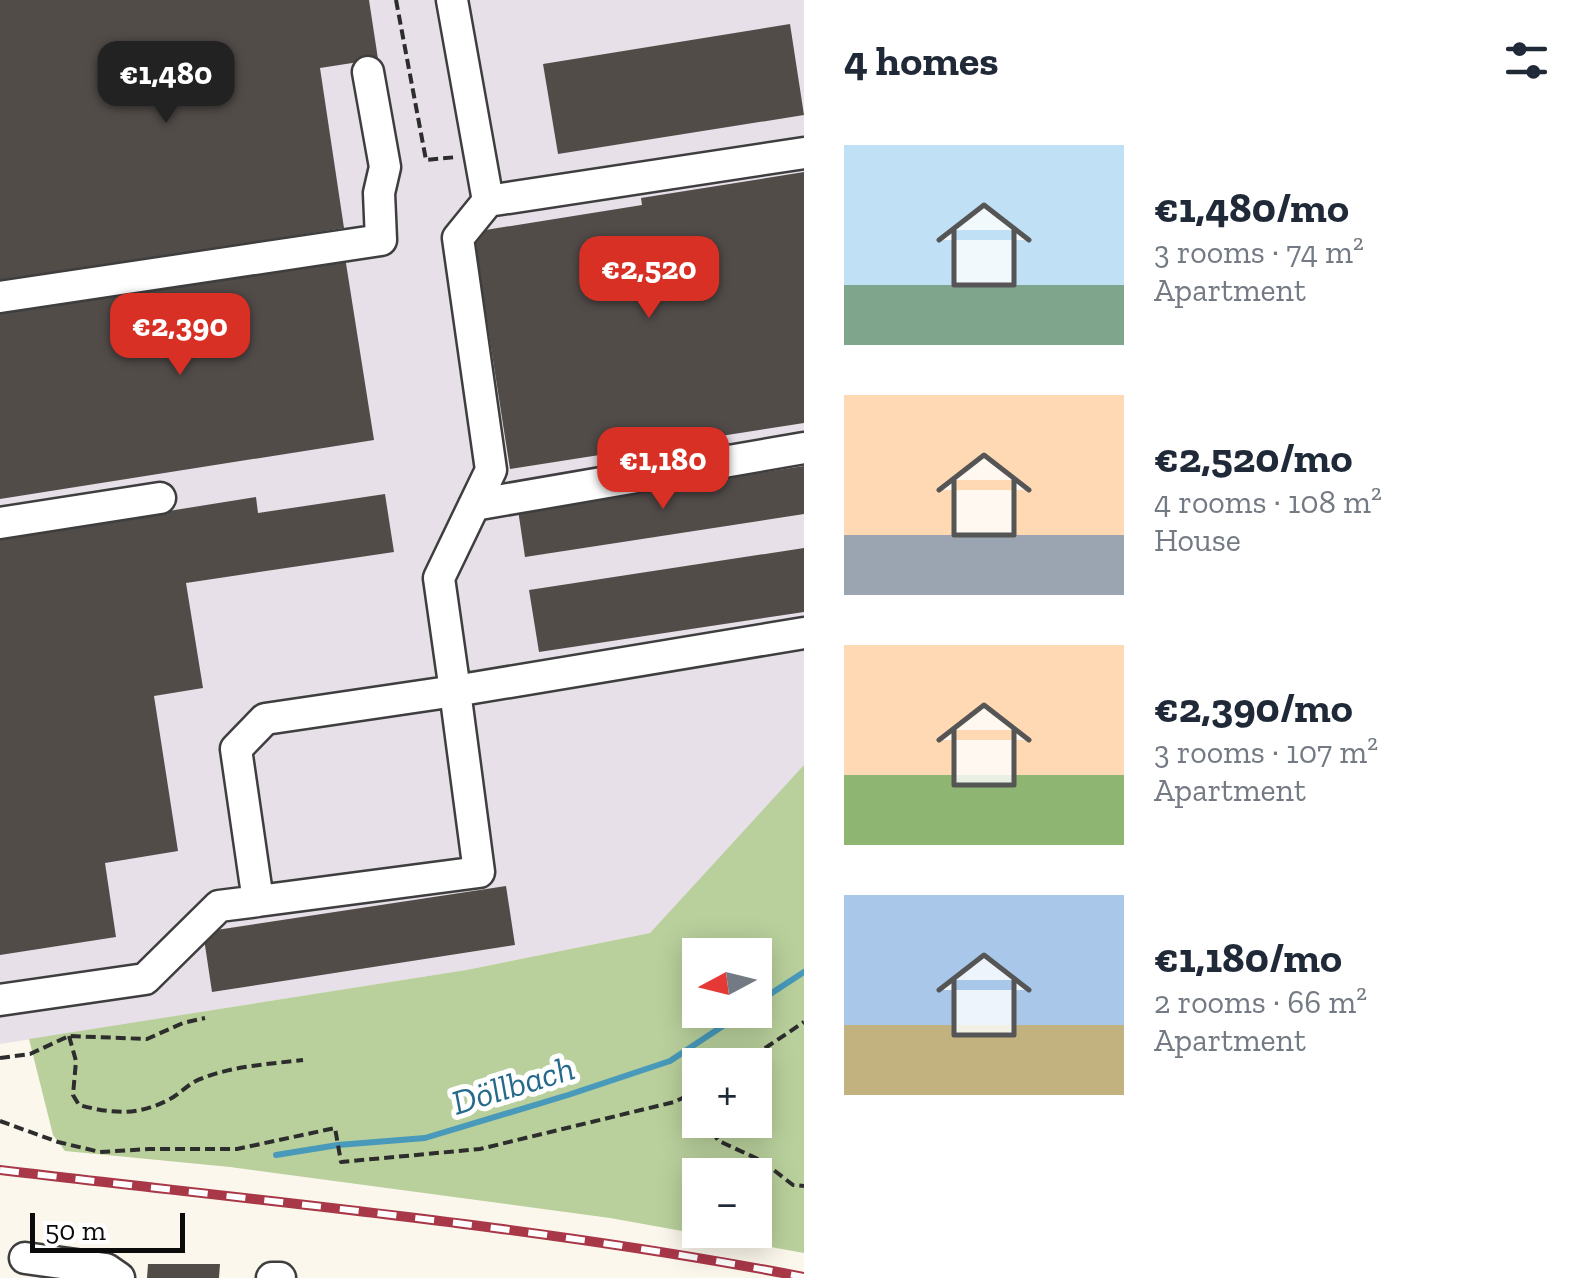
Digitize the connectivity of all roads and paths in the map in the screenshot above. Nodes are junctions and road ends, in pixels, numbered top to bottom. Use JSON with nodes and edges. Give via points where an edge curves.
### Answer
{"nodes":[{"id":1,"x":396,"y":0,"type":"edge"},
{"id":2,"x":452,"y":0,"type":"edge"},
{"id":3,"x":368,"y":72,"type":"dead end"},
{"id":4,"x":804,"y":153,"type":"edge"},
{"id":5,"x":467,"y":156,"type":"dead end"},
{"id":6,"x":488,"y":202,"type":"junction"},
{"id":7,"x":0,"y":297,"type":"edge"},
{"id":8,"x":804,"y":448,"type":"edge"},
{"id":9,"x":160,"y":498,"type":"dead end"},
{"id":10,"x":474,"y":505,"type":"junction"},
{"id":11,"x":0,"y":522,"type":"edge"},
{"id":12,"x":804,"y":633,"type":"edge"},
{"id":13,"x":456,"y":691,"type":"junction"},
{"id":14,"x":258,"y":901,"type":"junction"},
{"id":15,"x":0,"y":1000,"type":"edge"},
{"id":16,"x":205,"y":1018,"type":"dead end"},
{"id":17,"x":804,"y":1022,"type":"edge"},
{"id":18,"x":68,"y":1036,"type":"junction"},
{"id":19,"x":765,"y":1048,"type":"edge"},
{"id":20,"x":0,"y":1058,"type":"edge"},
{"id":21,"x":303,"y":1060,"type":"dead end"},
{"id":22,"x":682,"y":1099,"type":"edge"},
{"id":23,"x":0,"y":1121,"type":"edge"},
{"id":24,"x":717,"y":1138,"type":"edge"},
{"id":25,"x":804,"y":1186,"type":"edge"},
{"id":26,"x":24,"y":1258,"type":"dead end"},
{"id":27,"x":119,"y":1278,"type":"edge"},
{"id":28,"x":272,"y":1278,"type":"edge"},
{"id":29,"x":280,"y":1278,"type":"edge"}],
"edges":[{"from":1,"to":5,"type":"path","via":[[426,160]]},
{"from":2,"to":6,"type":"lane"},
{"from":3,"to":7,"type":"lane","via":[[384,166],[382,240]]},
{"from":4,"to":6,"type":"lane"},
{"from":6,"to":10,"type":"lane","via":[[458,238],[491,470]]},
{"from":8,"to":10,"type":"lane"},
{"from":9,"to":11,"type":"lane"},
{"from":10,"to":13,"type":"lane","via":[[440,578]]},
{"from":12,"to":13,"type":"lane"},
{"from":13,"to":14,"type":"lane","via":[[265,718],[236,749]]},
{"from":13,"to":14,"type":"lane","via":[[479,872]]},
{"from":14,"to":15,"type":"lane","via":[[220,906],[145,980]]},
{"from":16,"to":18,"type":"path","via":[[147,1039]]},
{"from":17,"to":19,"type":"path"},
{"from":18,"to":20,"type":"path","via":[[30,1054]]},
{"from":18,"to":21,"type":"path","via":[[76,1061],[73,1095],[79,1105],[105,1112],[140,1112],[226,1070]]},
{"from":22,"to":23,"type":"path","via":[[480,1149],[340,1162],[335,1128],[237,1150],[100,1152]]},
{"from":24,"to":25,"type":"path"},
{"from":26,"to":27,"type":"lane","via":[[106,1268]]},
{"from":28,"to":29,"type":"lane"}]}
